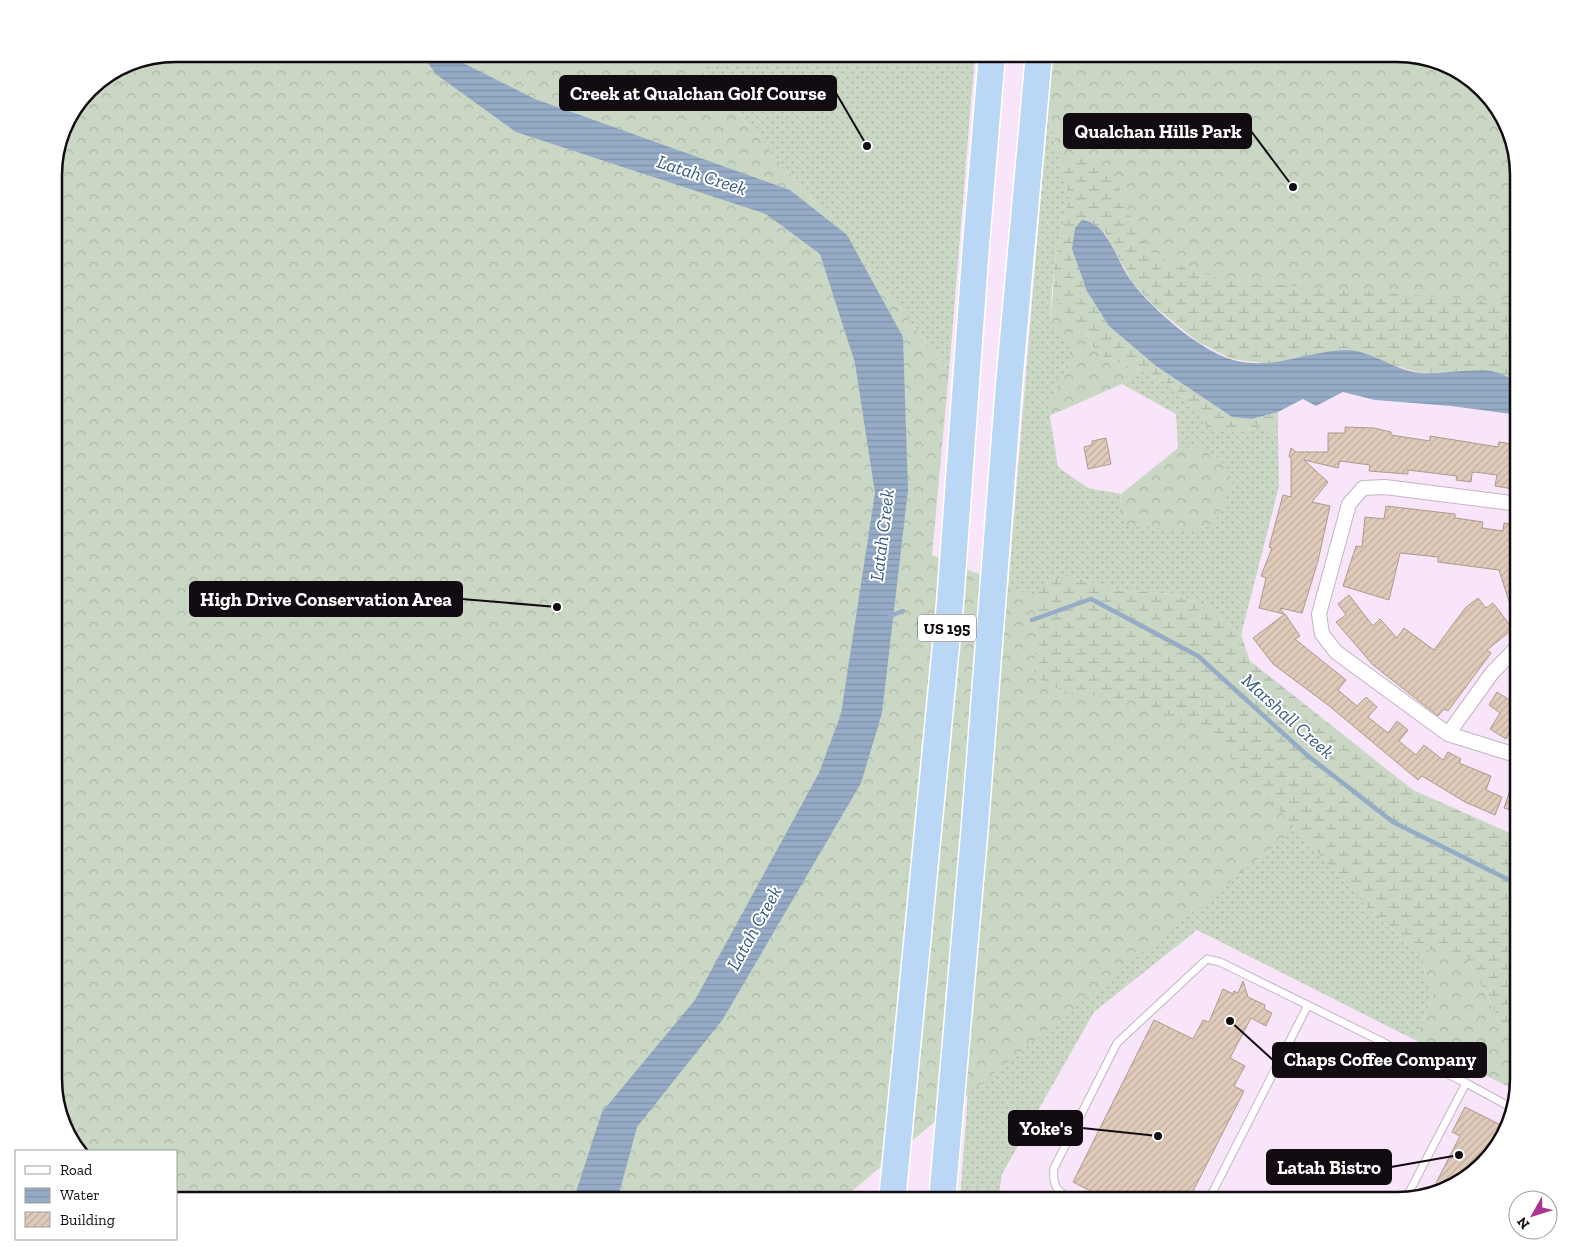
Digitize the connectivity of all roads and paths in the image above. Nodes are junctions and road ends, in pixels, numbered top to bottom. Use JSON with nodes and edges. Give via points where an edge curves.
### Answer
{"nodes":[{"id":1,"x":991,"y":62,"type":"edge"},
{"id":2,"x":1039,"y":62,"type":"edge"},
{"id":3,"x":1510,"y":503,"type":"edge"},
{"id":4,"x":1510,"y":654,"type":"edge"},
{"id":5,"x":1448,"y":734,"type":"junction"},
{"id":6,"x":1510,"y":753,"type":"edge"},
{"id":7,"x":1308,"y":1005,"type":"junction"},
{"id":8,"x":1466,"y":1083,"type":"junction"},
{"id":9,"x":1507,"y":1105,"type":"edge"},
{"id":10,"x":893,"y":1192,"type":"edge"},
{"id":11,"x":943,"y":1192,"type":"edge"},
{"id":12,"x":1058,"y":1192,"type":"edge"},
{"id":13,"x":1213,"y":1192,"type":"edge"},
{"id":14,"x":1409,"y":1192,"type":"edge"}],
"edges":[{"from":1,"to":10,"type":"highway","number":"US 195","via":[[950,604]]},
{"from":2,"to":11,"type":"highway","number":"US 195","via":[[1009,384]]},
{"from":3,"to":5,"type":"street","via":[[1385,487],[1363,488],[1349,504],[1319,614],[1322,634],[1336,652]]},
{"from":4,"to":5,"type":"street","via":[[1492,673]]},
{"from":5,"to":6,"type":"street"},
{"from":7,"to":8,"type":"lane"},
{"from":7,"to":12,"type":"lane","via":[[1220,962],[1207,959],[1117,1043],[1054,1168],[1053,1181]]},
{"from":7,"to":13,"type":"lane"},
{"from":8,"to":9,"type":"lane"},
{"from":8,"to":14,"type":"lane"}]}
